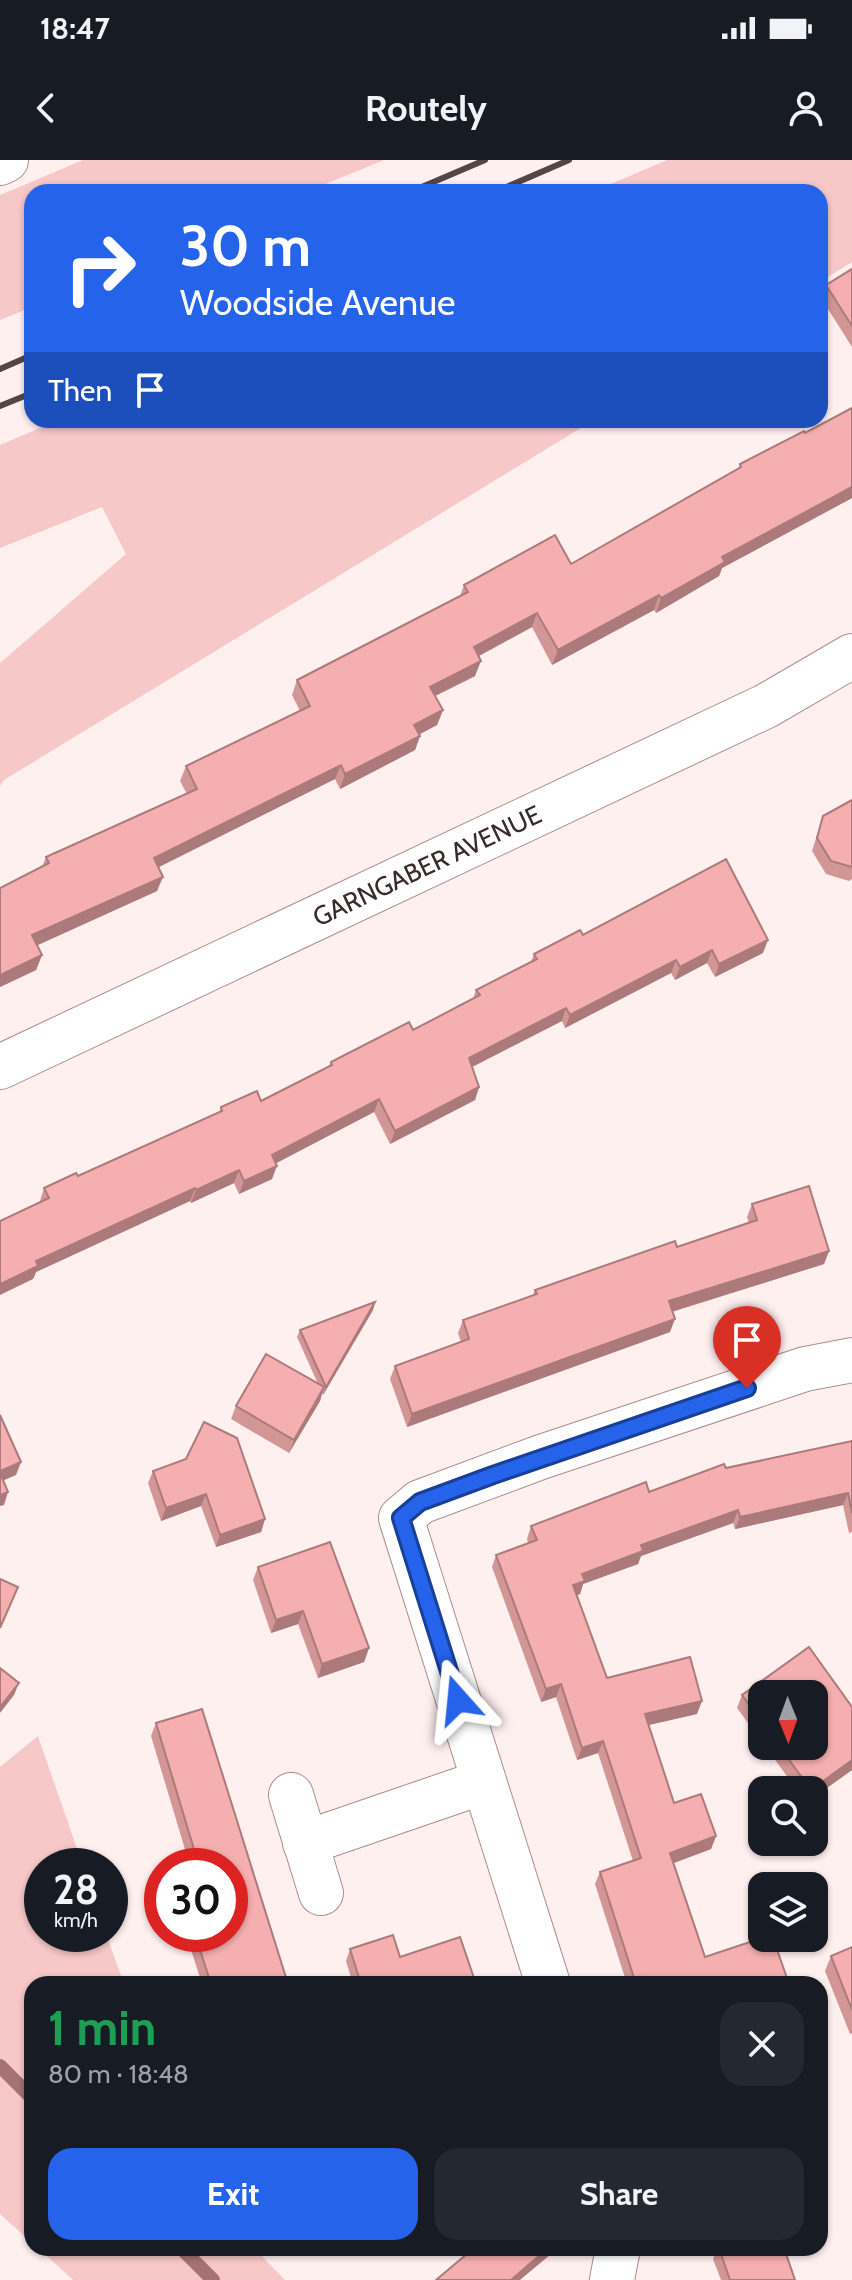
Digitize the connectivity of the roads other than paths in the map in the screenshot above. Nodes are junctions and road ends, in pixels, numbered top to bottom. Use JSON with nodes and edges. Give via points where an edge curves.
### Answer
{"nodes":[{"id":1,"x":6,"y":160,"type":"edge"},
{"id":2,"x":0,"y":163,"type":"edge"},
{"id":3,"x":852,"y":656,"type":"edge"},
{"id":4,"x":0,"y":1067,"type":"edge"},
{"id":5,"x":852,"y":1360,"type":"edge"},
{"id":6,"x":483,"y":1782,"type":"junction"},
{"id":7,"x":291,"y":1795,"type":"dead end"},
{"id":8,"x":305,"y":1843,"type":"junction"},
{"id":9,"x":321,"y":1893,"type":"dead end"},
{"id":10,"x":545,"y":1976,"type":"edge"},
{"id":11,"x":616,"y":2256,"type":"edge"},
{"id":12,"x":612,"y":2280,"type":"edge"}],
"edges":[{"from":1,"to":2,"type":"street"},
{"from":3,"to":4,"type":"street","name":"GARNGABER AVENUE","via":[[766,706]]},
{"from":5,"to":6,"type":"street","via":[[805,1369],[541,1457],[420,1502],[401,1518]]},
{"from":6,"to":8,"type":"street"},
{"from":6,"to":10,"type":"street"},
{"from":7,"to":8,"type":"street"},
{"from":8,"to":9,"type":"street"},
{"from":11,"to":12,"type":"street"}]}
